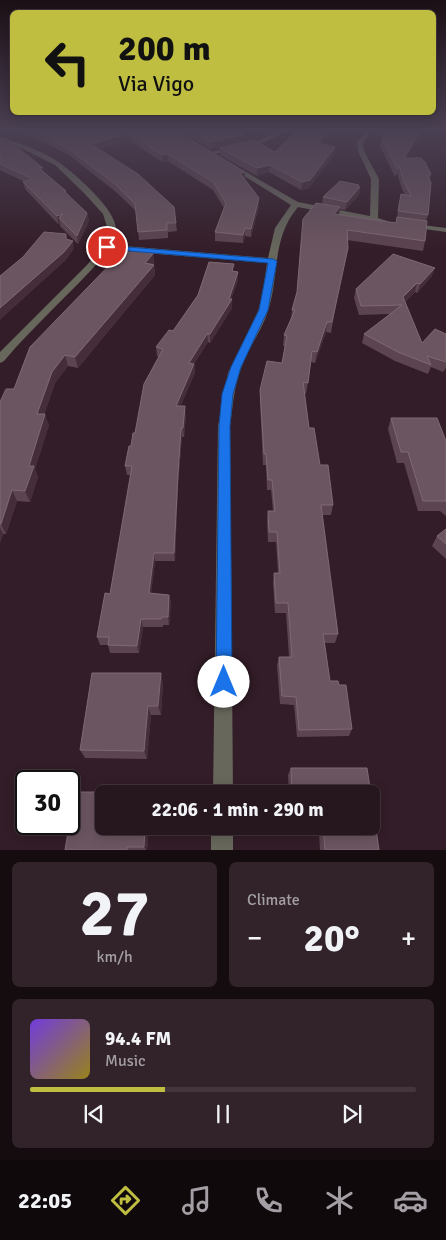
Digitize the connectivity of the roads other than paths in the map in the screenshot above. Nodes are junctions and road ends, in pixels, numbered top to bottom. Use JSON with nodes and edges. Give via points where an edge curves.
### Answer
{"nodes":[{"id":1,"x":64,"y":171,"type":"edge"},
{"id":2,"x":240,"y":171,"type":"edge"},
{"id":3,"x":371,"y":171,"type":"edge"},
{"id":4,"x":296,"y":204,"type":"junction"},
{"id":5,"x":374,"y":220,"type":"junction"},
{"id":6,"x":392,"y":223,"type":"edge"},
{"id":7,"x":401,"y":224,"type":"edge"},
{"id":8,"x":446,"y":230,"type":"edge"},
{"id":9,"x":107,"y":247,"type":"junction"},
{"id":10,"x":273,"y":261,"type":"junction"},
{"id":11,"x":0,"y":359,"type":"edge"},
{"id":12,"x":223,"y":785,"type":"edge"},
{"id":13,"x":222,"y":835,"type":"edge"},
{"id":14,"x":222,"y":850,"type":"edge"}],
"edges":[{"from":1,"to":9,"type":"street","via":[[107,214],[112,230]]},
{"from":2,"to":4,"type":"street"},
{"from":3,"to":5,"type":"street","via":[[375,179]]},
{"from":4,"to":5,"type":"street"},
{"from":4,"to":10,"type":"street","via":[[278,227]]},
{"from":5,"to":6,"type":"street"},
{"from":7,"to":8,"type":"street"},
{"from":9,"to":10,"type":"street"},
{"from":9,"to":11,"type":"street"},
{"from":10,"to":12,"type":"street","via":[[264,310],[236,367],[224,426]]},
{"from":13,"to":14,"type":"street"}]}
